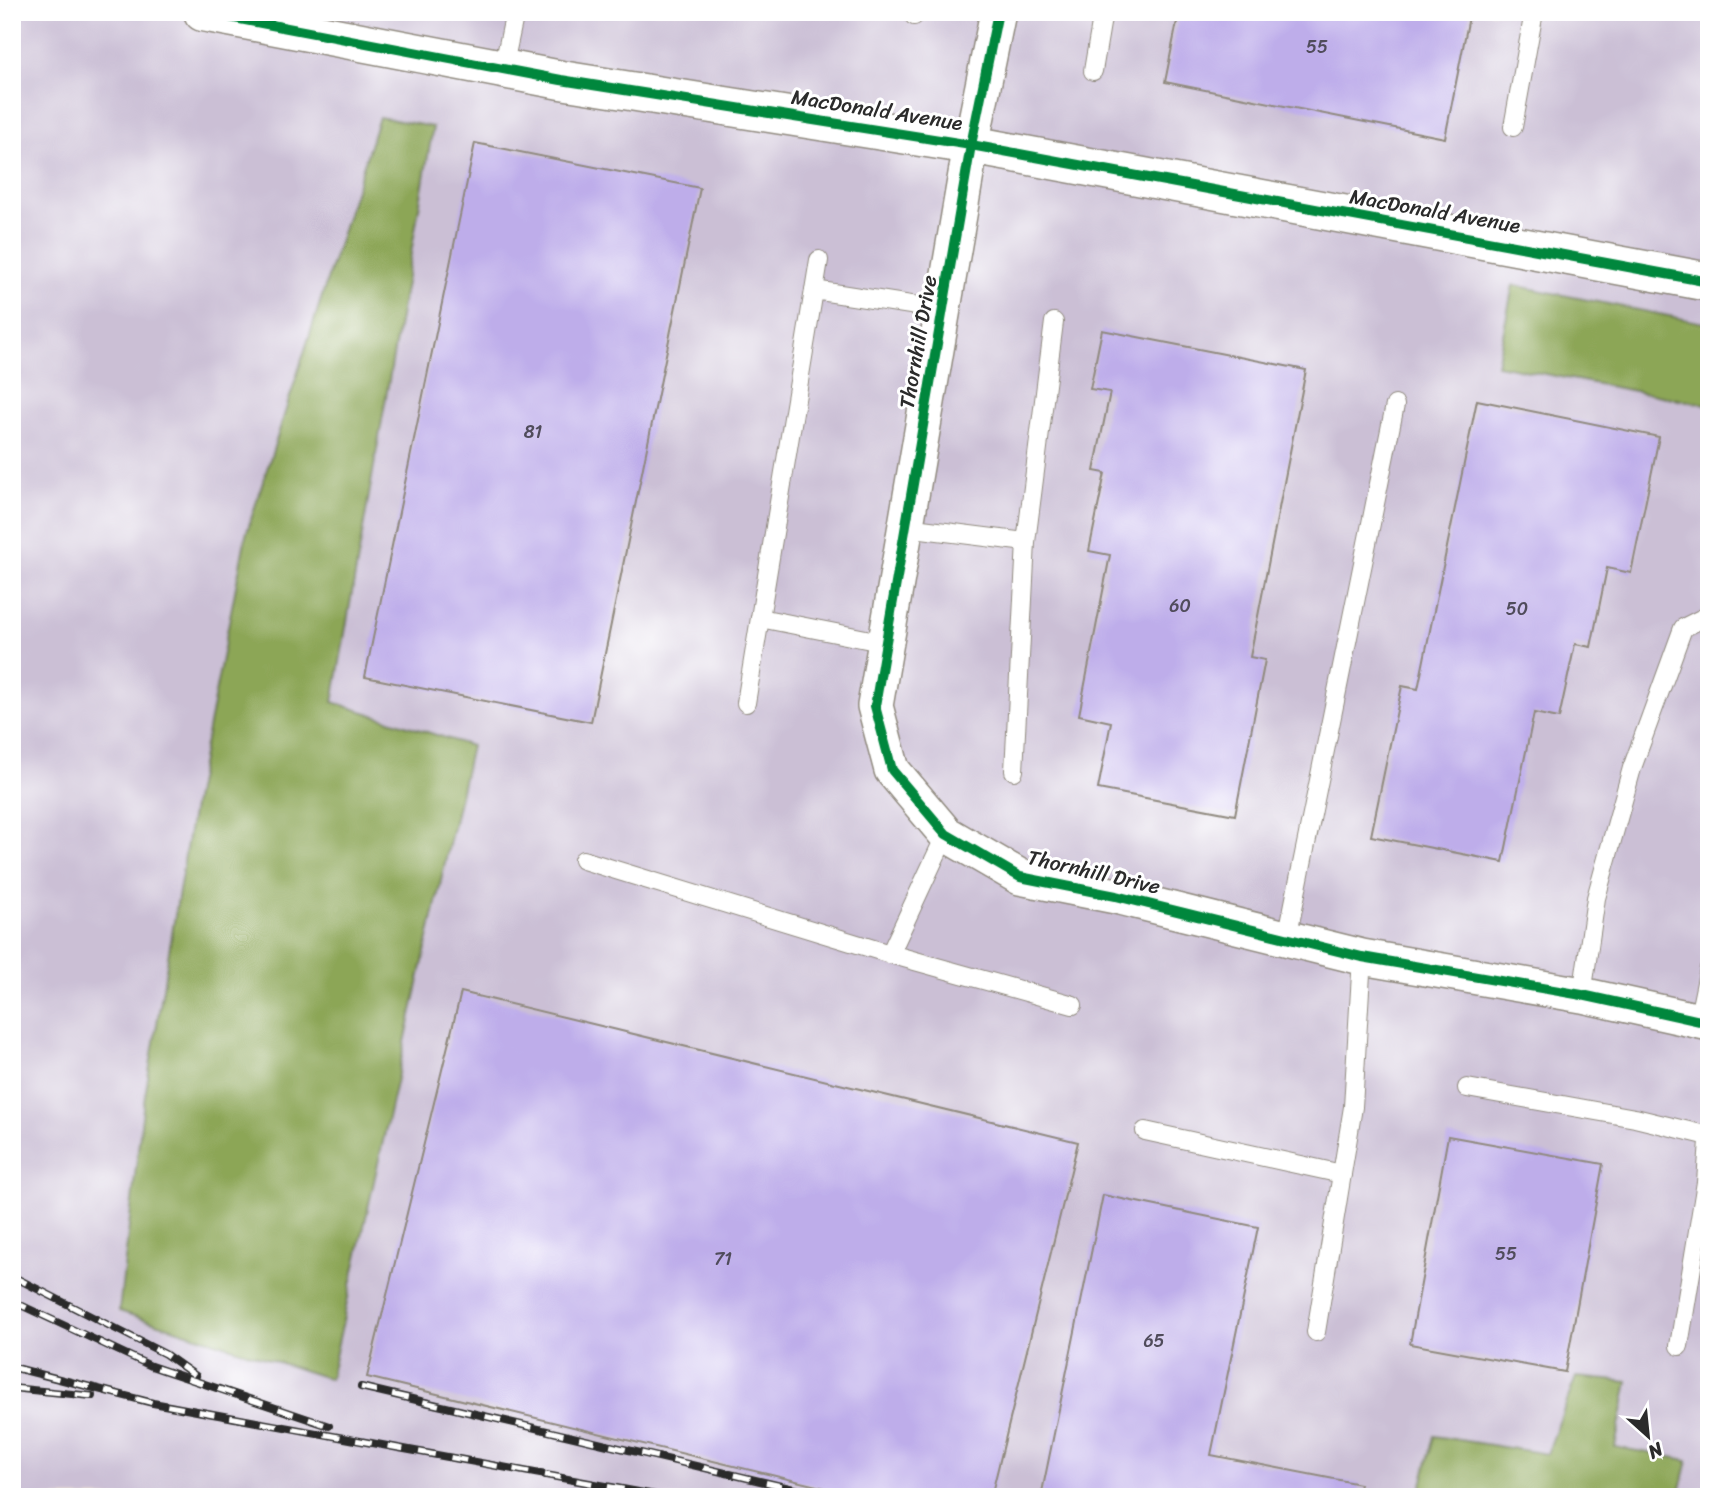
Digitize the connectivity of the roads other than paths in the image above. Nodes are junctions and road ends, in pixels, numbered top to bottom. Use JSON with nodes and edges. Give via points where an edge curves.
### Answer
{"nodes":[{"id":1,"x":203,"y":12,"type":"edge"},
{"id":2,"x":515,"y":12,"type":"edge"},
{"id":3,"x":998,"y":12,"type":"edge"},
{"id":4,"x":1103,"y":12,"type":"edge"},
{"id":5,"x":1534,"y":12,"type":"edge"},
{"id":6,"x":503,"y":69,"type":"junction"},
{"id":7,"x":1093,"y":71,"type":"dead end"},
{"id":8,"x":1513,"y":127,"type":"dead end"},
{"id":9,"x":971,"y":145,"type":"junction"},
{"id":10,"x":819,"y":260,"type":"dead end"},
{"id":11,"x":1709,"y":282,"type":"edge"},
{"id":12,"x":814,"y":290,"type":"junction"},
{"id":13,"x":943,"y":310,"type":"junction"},
{"id":14,"x":1054,"y":322,"type":"dead end"},
{"id":15,"x":1395,"y":405,"type":"dead end"},
{"id":16,"x":906,"y":527,"type":"junction"},
{"id":17,"x":1026,"y":542,"type":"junction"},
{"id":18,"x":1709,"y":615,"type":"edge"},
{"id":19,"x":760,"y":618,"type":"junction"},
{"id":20,"x":886,"y":643,"type":"junction"},
{"id":21,"x":746,"y":703,"type":"dead end"},
{"id":22,"x":1014,"y":771,"type":"dead end"},
{"id":23,"x":946,"y":834,"type":"junction"},
{"id":24,"x":583,"y":860,"type":"dead end"},
{"id":25,"x":1287,"y":938,"type":"junction"},
{"id":26,"x":890,"y":954,"type":"junction"},
{"id":27,"x":1362,"y":957,"type":"junction"},
{"id":28,"x":1709,"y":968,"type":"edge"},
{"id":29,"x":1582,"y":995,"type":"junction"},
{"id":30,"x":1073,"y":1005,"type":"dead end"},
{"id":31,"x":1703,"y":1022,"type":"edge"},
{"id":32,"x":1467,"y":1088,"type":"dead end"},
{"id":33,"x":1145,"y":1132,"type":"dead end"},
{"id":34,"x":1709,"y":1138,"type":"edge"},
{"id":35,"x":1342,"y":1174,"type":"junction"},
{"id":36,"x":1316,"y":1332,"type":"dead end"},
{"id":37,"x":1679,"y":1346,"type":"dead end"}],
"edges":[{"from":1,"to":6,"type":"street","name":"MacDonald Avenue"},
{"from":2,"to":6,"type":"lane"},
{"from":3,"to":9,"type":"street","name":"Thornhill Drive"},
{"from":4,"to":7,"type":"lane"},
{"from":5,"to":8,"type":"lane"},
{"from":6,"to":9,"type":"street","name":"MacDonald Avenue"},
{"from":9,"to":11,"type":"street","name":"MacDonald Avenue"},
{"from":9,"to":13,"type":"street","name":"Thornhill Drive"},
{"from":10,"to":12,"type":"lane"},
{"from":12,"to":13,"type":"lane"},
{"from":12,"to":19,"type":"lane"},
{"from":13,"to":16,"type":"street","name":"Thornhill Drive"},
{"from":14,"to":17,"type":"lane"},
{"from":15,"to":25,"type":"lane"},
{"from":16,"to":17,"type":"lane"},
{"from":16,"to":20,"type":"street","name":"Thornhill Drive"},
{"from":17,"to":22,"type":"lane"},
{"from":18,"to":29,"type":"lane","via":[[1684,628],[1632,768],[1596,898]]},
{"from":19,"to":20,"type":"lane"},
{"from":19,"to":21,"type":"lane"},
{"from":20,"to":23,"type":"street","name":"Thornhill Drive","via":[[875,706],[892,770]]},
{"from":23,"to":25,"type":"street","name":"Thornhill Drive","via":[[1020,877]]},
{"from":23,"to":26,"type":"lane"},
{"from":24,"to":26,"type":"lane"},
{"from":25,"to":27,"type":"street","name":"Thornhill Drive"},
{"from":26,"to":30,"type":"lane"},
{"from":27,"to":29,"type":"street","name":"Thornhill Drive"},
{"from":27,"to":35,"type":"lane","via":[[1353,1107]]},
{"from":28,"to":31,"type":"lane"},
{"from":29,"to":31,"type":"street","name":"Thornhill Drive"},
{"from":32,"to":34,"type":"lane","via":[[1635,1118]]},
{"from":33,"to":35,"type":"lane"},
{"from":34,"to":37,"type":"lane"},
{"from":35,"to":36,"type":"lane"}]}
